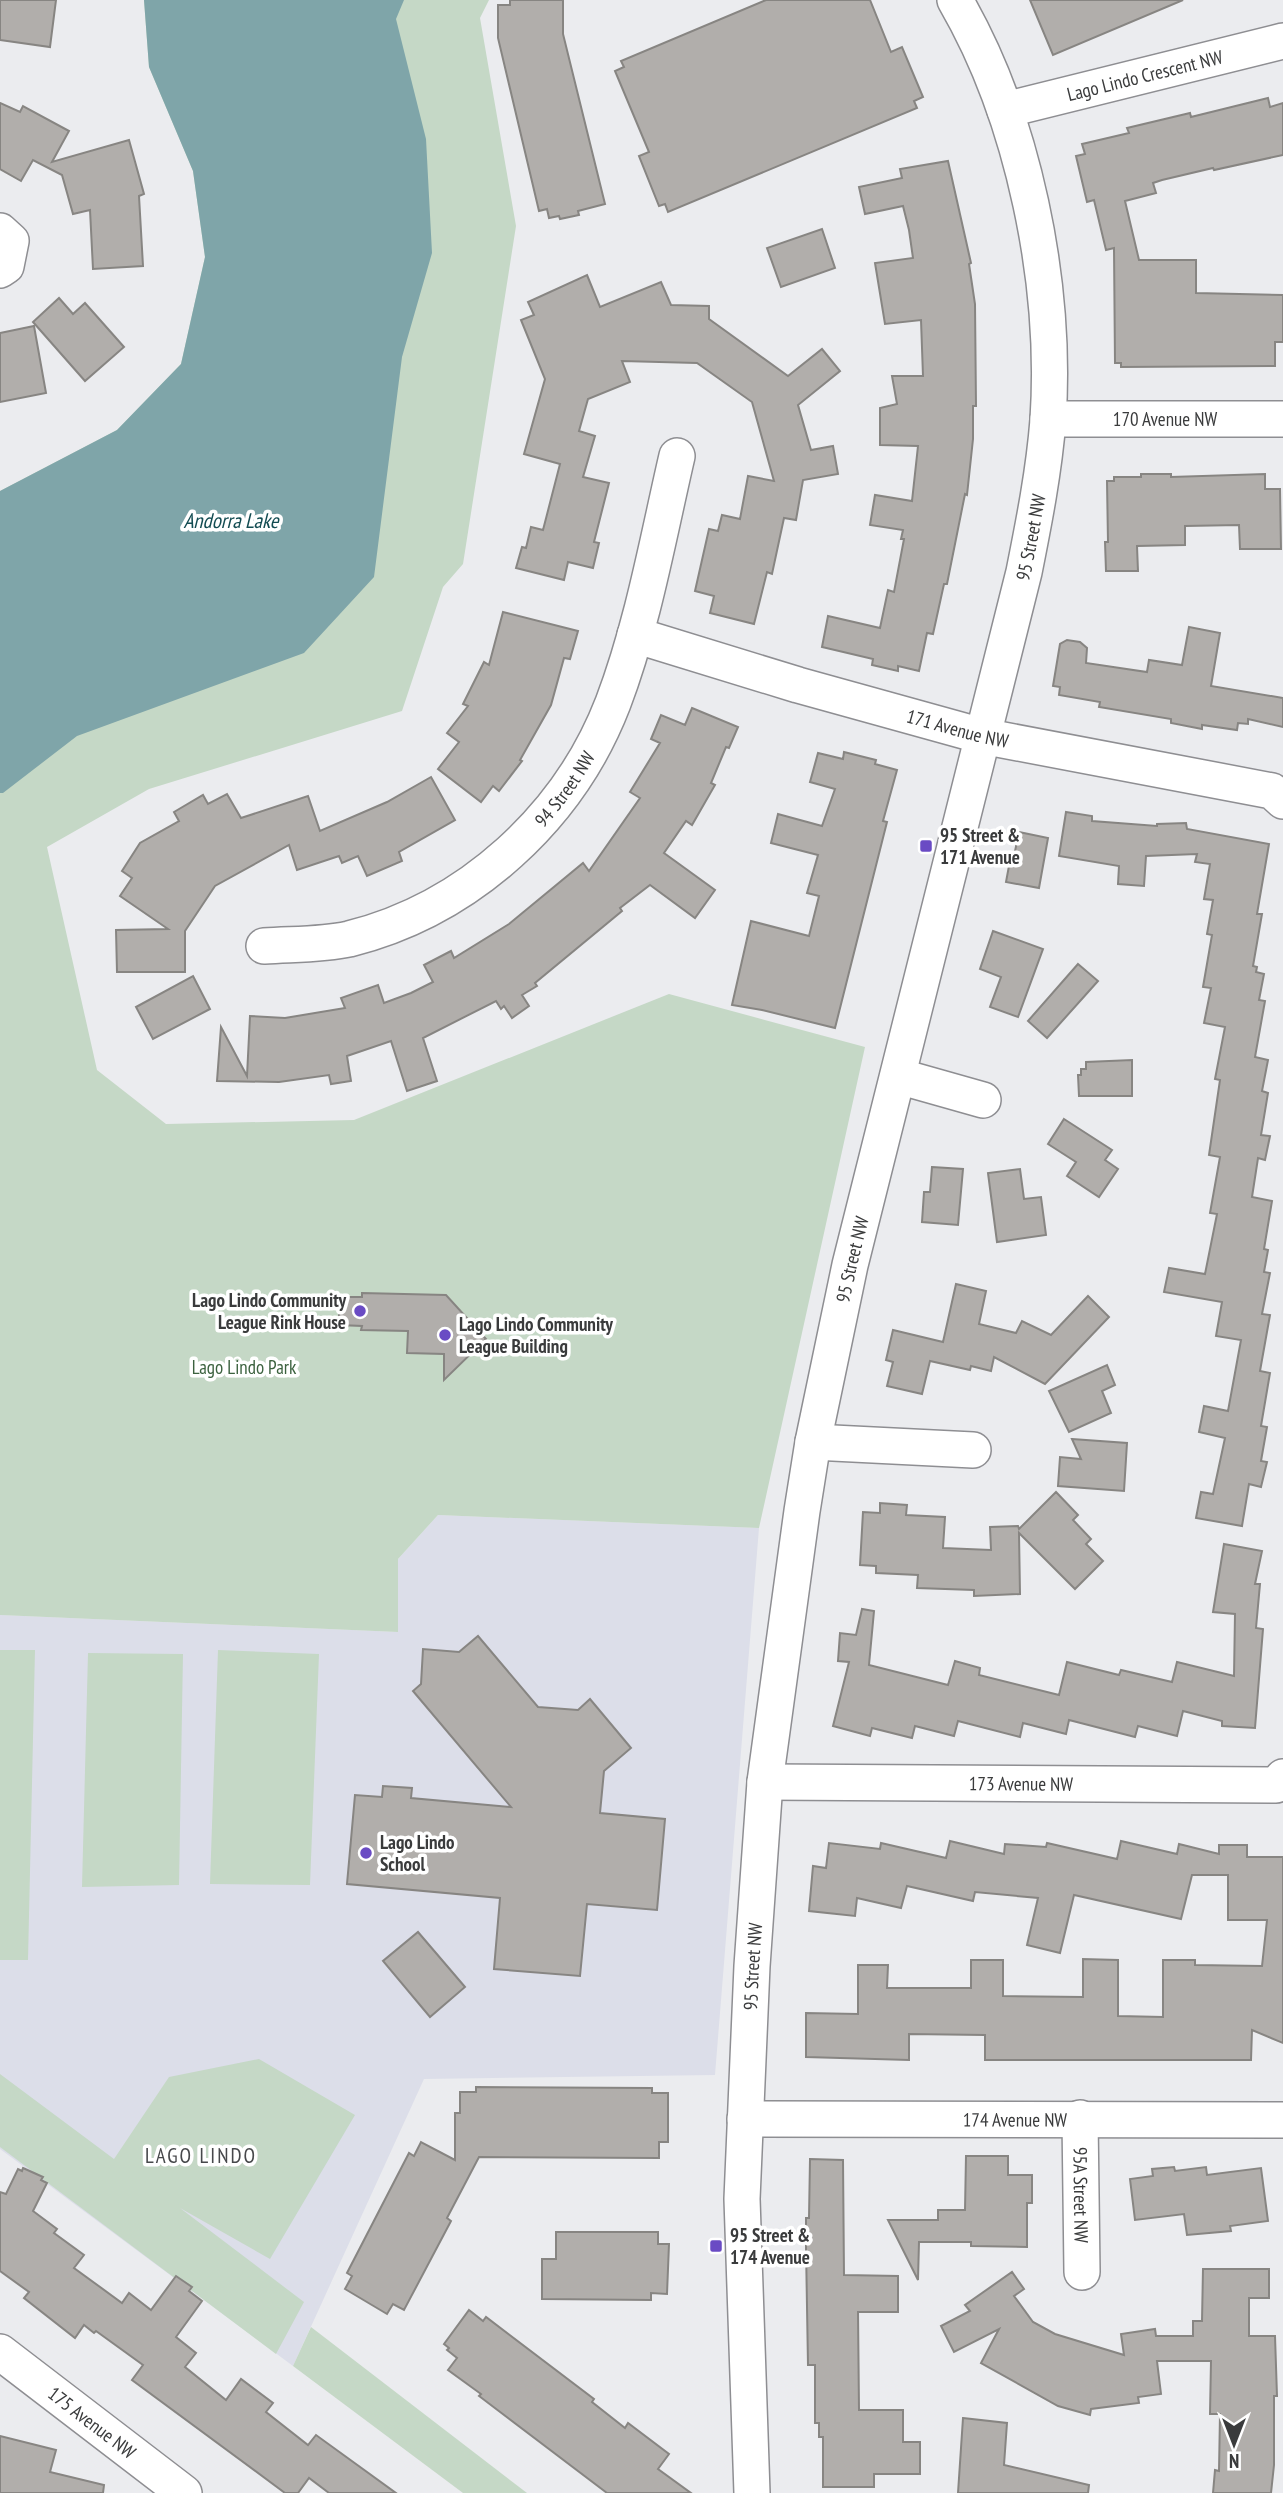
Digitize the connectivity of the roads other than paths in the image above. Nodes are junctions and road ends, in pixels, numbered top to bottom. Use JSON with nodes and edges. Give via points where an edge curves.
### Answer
{"nodes":[{"id":1,"x":955,"y":0,"type":"edge"},
{"id":2,"x":1283,"y":41,"type":"edge"},
{"id":3,"x":1005,"y":110,"type":"junction"},
{"id":4,"x":0,"y":231,"type":"edge"},
{"id":5,"x":0,"y":270,"type":"edge"},
{"id":6,"x":1048,"y":419,"type":"junction"},
{"id":7,"x":1283,"y":419,"type":"edge"},
{"id":8,"x":677,"y":456,"type":"dead end"},
{"id":9,"x":635,"y":635,"type":"junction"},
{"id":10,"x":982,"y":736,"type":"junction"},
{"id":11,"x":1283,"y":801,"type":"edge"},
{"id":12,"x":264,"y":946,"type":"dead end"},
{"id":13,"x":898,"y":1076,"type":"junction"},
{"id":14,"x":983,"y":1100,"type":"dead end"},
{"id":15,"x":813,"y":1442,"type":"junction"},
{"id":16,"x":972,"y":1450,"type":"dead end"},
{"id":17,"x":1280,"y":1781,"type":"edge"},
{"id":18,"x":765,"y":1782,"type":"junction"},
{"id":19,"x":1080,"y":2118,"type":"junction"},
{"id":20,"x":745,"y":2119,"type":"junction"},
{"id":21,"x":1283,"y":2120,"type":"edge"},
{"id":22,"x":1082,"y":2272,"type":"dead end"},
{"id":23,"x":0,"y":2352,"type":"edge"},
{"id":24,"x":184,"y":2493,"type":"edge"},
{"id":25,"x":752,"y":2493,"type":"edge"}],
"edges":[{"from":1,"to":3,"type":"street","name":"95 Street NW"},
{"from":2,"to":3,"type":"street","name":"Lago Lindo Crescent NW"},
{"from":3,"to":6,"type":"street","name":"95 Street NW","via":[[1044,278]]},
{"from":4,"to":5,"type":"street","via":[[11,241],[6,267]]},
{"from":6,"to":7,"type":"street","name":"170 Avenue NW"},
{"from":6,"to":10,"type":"street","name":"95 Street NW","via":[[1027,559]]},
{"from":8,"to":9,"type":"street","name":"94 Street NW"},
{"from":9,"to":10,"type":"street","name":"171 Avenue NW"},
{"from":9,"to":12,"type":"street","name":"94 Street NW","via":[[613,704],[559,800],[521,843],[486,873],[454,894],[372,932],[346,940]]},
{"from":10,"to":11,"type":"street","name":"171 Avenue NW","via":[[1272,790]]},
{"from":10,"to":13,"type":"street","name":"95 Street NW"},
{"from":13,"to":14,"type":"street"},
{"from":13,"to":15,"type":"street","name":"95 Street NW","via":[[850,1265]]},
{"from":15,"to":16,"type":"street"},
{"from":15,"to":18,"type":"street","name":"95 Street NW"},
{"from":17,"to":18,"type":"street","name":"173 Avenue NW"},
{"from":18,"to":20,"type":"street","name":"95 Street NW"},
{"from":19,"to":20,"type":"street","name":"174 Avenue NW"},
{"from":19,"to":21,"type":"street","name":"174 Avenue NW"},
{"from":19,"to":22,"type":"street","name":"95A Street NW"},
{"from":20,"to":25,"type":"street","name":"95 Street NW","via":[[741,2199]]},
{"from":23,"to":24,"type":"street","name":"175 Avenue NW"}]}
